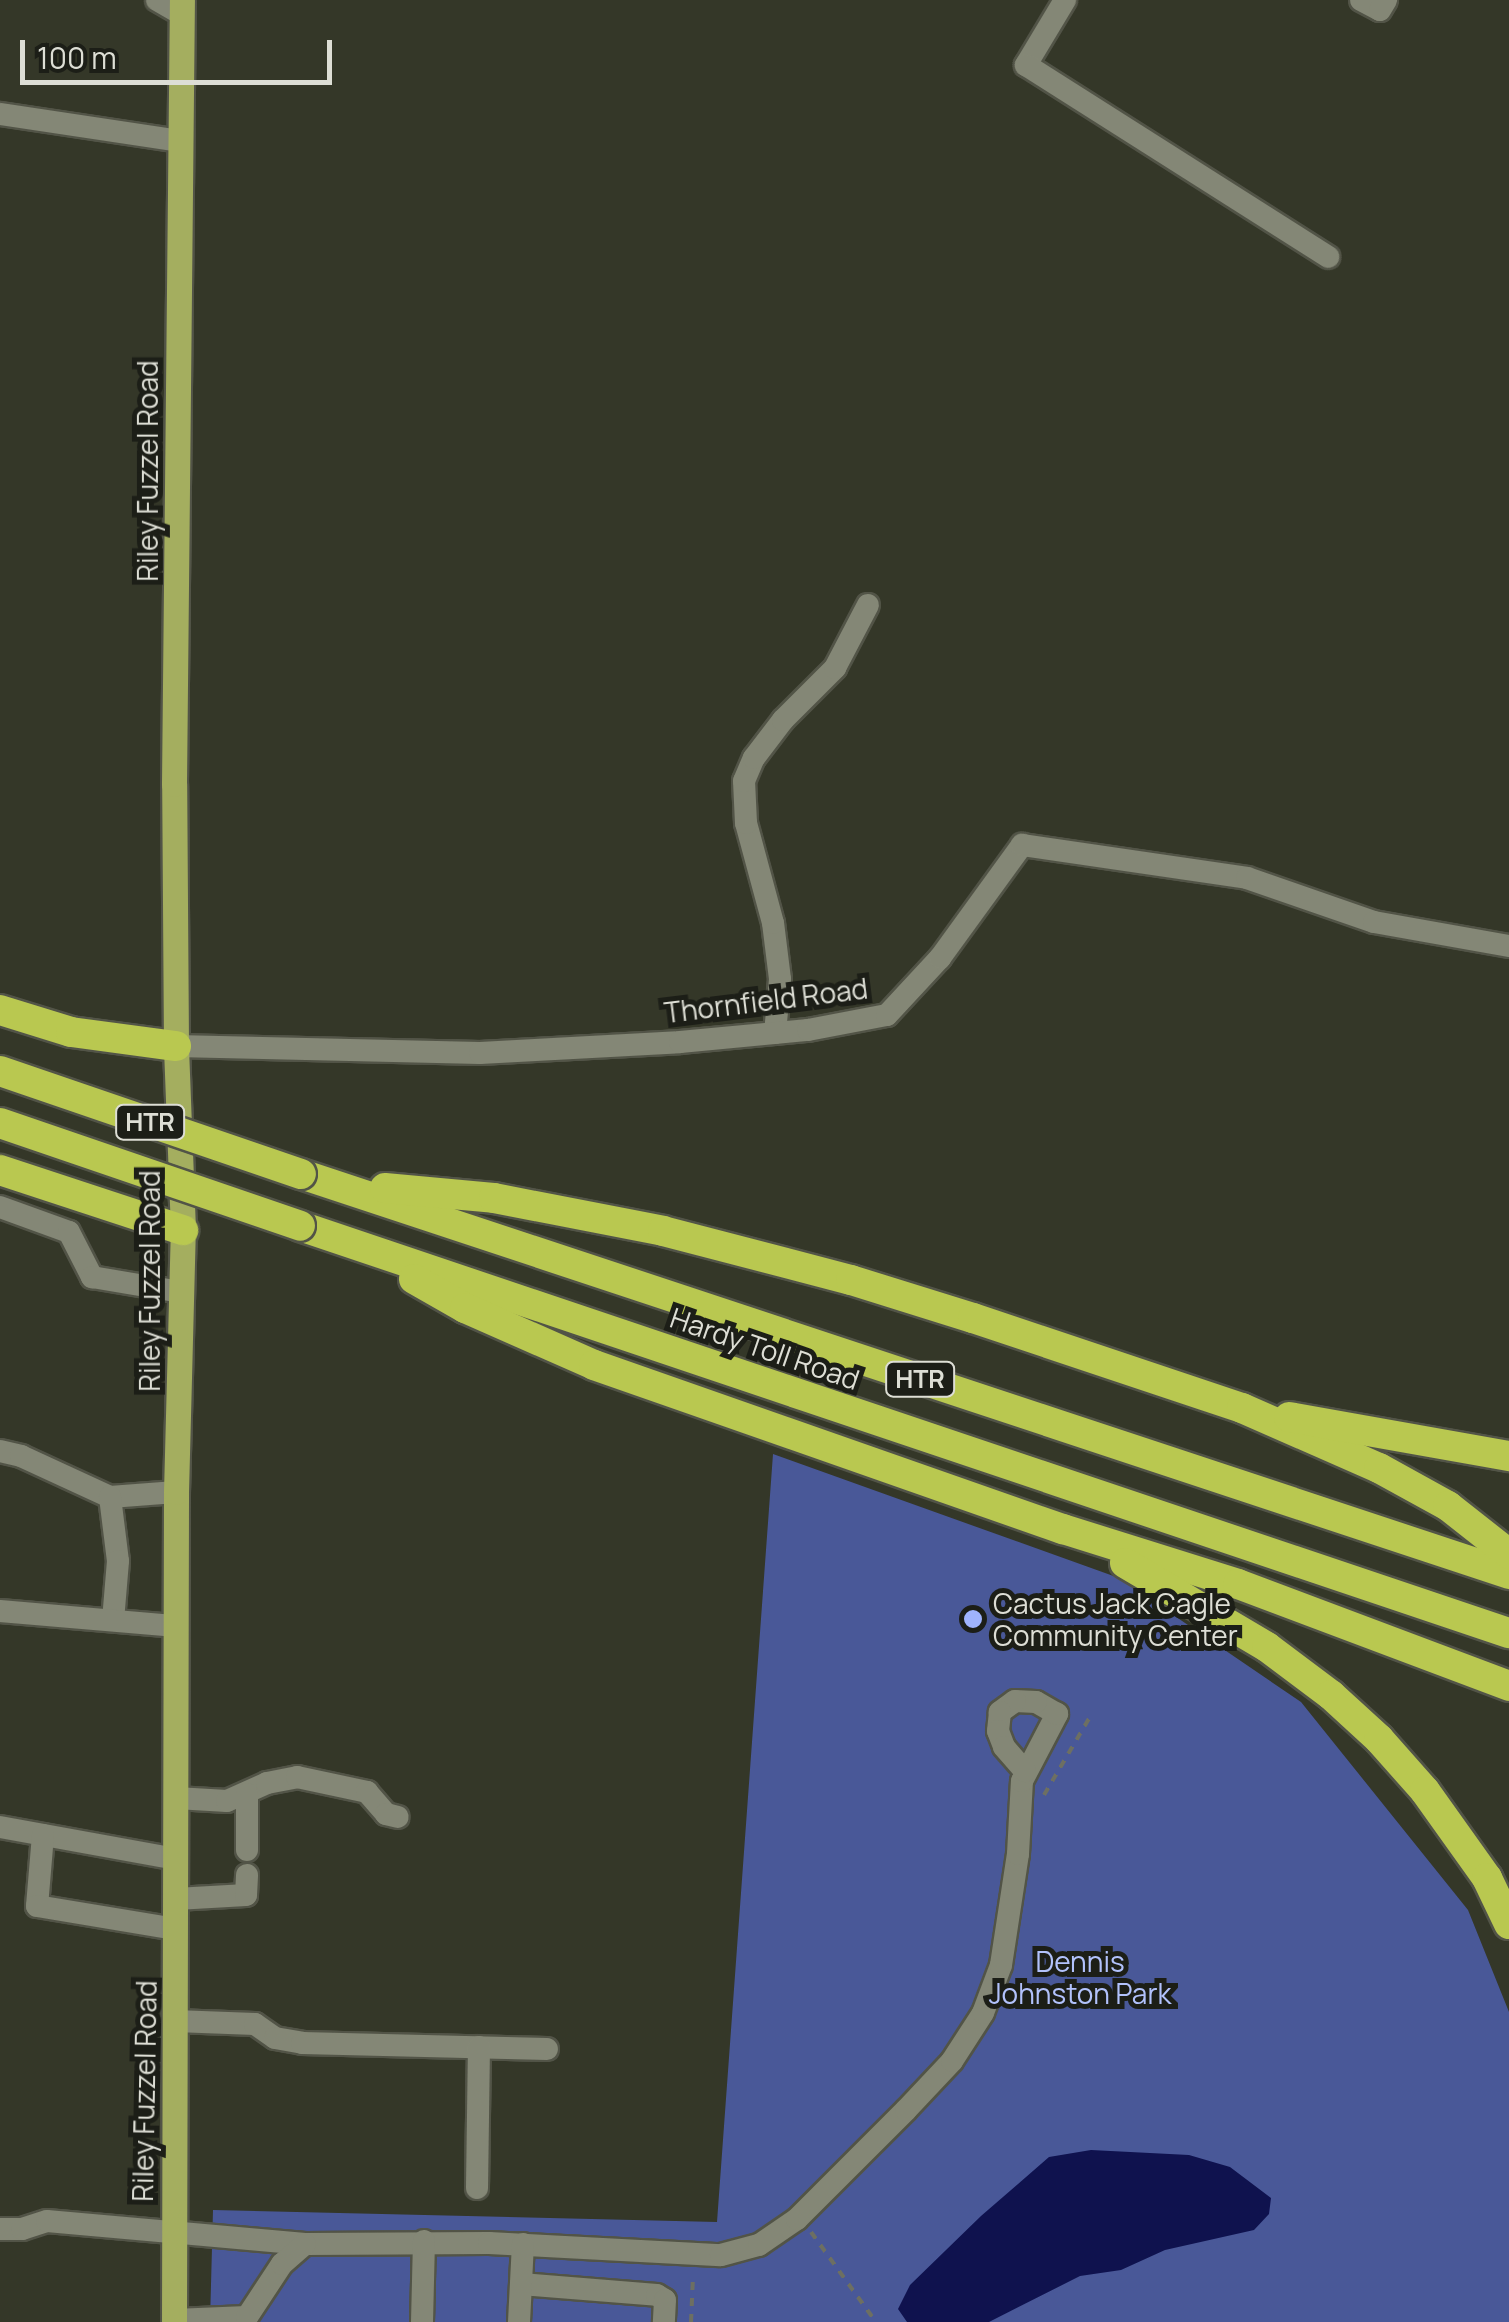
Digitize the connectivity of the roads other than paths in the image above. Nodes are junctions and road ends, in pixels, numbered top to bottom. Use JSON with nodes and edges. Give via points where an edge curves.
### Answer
{"nodes":[{"id":1,"x":157,"y":0,"type":"edge"},
{"id":2,"x":1065,"y":0,"type":"edge"},
{"id":3,"x":1361,"y":0,"type":"edge"},
{"id":4,"x":1386,"y":0,"type":"edge"},
{"id":5,"x":182,"y":7,"type":"edge"},
{"id":6,"x":0,"y":114,"type":"edge"},
{"id":7,"x":180,"y":141,"type":"junction"},
{"id":8,"x":1328,"y":256,"type":"dead end"},
{"id":9,"x":868,"y":605,"type":"dead end"},
{"id":10,"x":1509,"y":946,"type":"edge"},
{"id":11,"x":0,"y":1010,"type":"edge"},
{"id":12,"x":775,"y":1033,"type":"junction"},
{"id":13,"x":176,"y":1046,"type":"junction"},
{"id":14,"x":0,"y":1071,"type":"edge"},
{"id":15,"x":0,"y":1123,"type":"edge"},
{"id":16,"x":0,"y":1170,"type":"edge"},
{"id":17,"x":332,"y":1183,"type":"junction"},
{"id":18,"x":0,"y":1207,"type":"edge"},
{"id":19,"x":183,"y":1230,"type":"junction"},
{"id":20,"x":356,"y":1244,"type":"junction"},
{"id":21,"x":181,"y":1292,"type":"junction"},
{"id":22,"x":1242,"y":1408,"type":"junction"},
{"id":23,"x":0,"y":1451,"type":"edge"},
{"id":24,"x":1509,"y":1456,"type":"edge"},
{"id":25,"x":176,"y":1492,"type":"junction"},
{"id":26,"x":110,"y":1497,"type":"junction"},
{"id":27,"x":1062,"y":1529,"type":"junction"},
{"id":28,"x":1509,"y":1554,"type":"edge"},
{"id":29,"x":1509,"y":1574,"type":"edge"},
{"id":30,"x":0,"y":1611,"type":"edge"},
{"id":31,"x":113,"y":1620,"type":"junction"},
{"id":32,"x":176,"y":1626,"type":"junction"},
{"id":33,"x":1509,"y":1633,"type":"edge"},
{"id":34,"x":1509,"y":1686,"type":"edge"},
{"id":35,"x":1025,"y":1772,"type":"dead end"},
{"id":36,"x":247,"y":1794,"type":"junction"},
{"id":37,"x":176,"y":1798,"type":"junction"},
{"id":38,"x":398,"y":1817,"type":"dead end"},
{"id":39,"x":0,"y":1827,"type":"edge"},
{"id":40,"x":43,"y":1835,"type":"junction"},
{"id":41,"x":247,"y":1850,"type":"dead end"},
{"id":42,"x":176,"y":1859,"type":"junction"},
{"id":43,"x":246,"y":1875,"type":"dead end"},
{"id":44,"x":176,"y":1899,"type":"junction"},
{"id":45,"x":1509,"y":1924,"type":"edge"},
{"id":46,"x":176,"y":1930,"type":"junction"},
{"id":47,"x":175,"y":2021,"type":"junction"},
{"id":48,"x":479,"y":2047,"type":"junction"},
{"id":49,"x":547,"y":2049,"type":"dead end"},
{"id":50,"x":477,"y":2188,"type":"dead end"},
{"id":51,"x":0,"y":2229,"type":"edge"},
{"id":52,"x":173,"y":2230,"type":"junction"},
{"id":53,"x":424,"y":2241,"type":"junction"},
{"id":54,"x":305,"y":2244,"type":"junction"},
{"id":55,"x":523,"y":2244,"type":"junction"},
{"id":56,"x":521,"y":2284,"type":"junction"},
{"id":57,"x":174,"y":2321,"type":"edge"},
{"id":58,"x":422,"y":2322,"type":"edge"},
{"id":59,"x":520,"y":2322,"type":"edge"},
{"id":60,"x":664,"y":2322,"type":"edge"}],
"edges":[{"from":1,"to":5,"type":"street"},
{"from":2,"to":8,"type":"street","via":[[1026,65]]},
{"from":3,"to":4,"type":"street","via":[[1380,10]]},
{"from":5,"to":7,"type":"main road","name":"Riley Fuzzel Road"},
{"from":6,"to":7,"type":"street"},
{"from":7,"to":13,"type":"main road","name":"Riley Fuzzel Road"},
{"from":9,"to":12,"type":"street","via":[[836,668],[782,720],[744,781],[746,823],[778,960]]},
{"from":10,"to":12,"type":"street","name":"Thornfield Road","via":[[1374,922],[1247,878],[1022,845],[940,958],[887,1015]]},
{"from":11,"to":13,"type":"highway","via":[[71,1032]]},
{"from":12,"to":13,"type":"street","name":"Thornfield Road","via":[[480,1052]]},
{"from":13,"to":19,"type":"main road","name":"Riley Fuzzel Road"},
{"from":14,"to":17,"type":"highway","name":"Hardy Toll Road","number":"HTR","bridge":true},
{"from":15,"to":20,"type":"highway","name":"Hardy Toll Road","number":"HTR","bridge":true},
{"from":16,"to":19,"type":"highway"},
{"from":17,"to":22,"type":"highway","via":[[494,1198],[663,1231],[851,1280]]},
{"from":17,"to":29,"type":"highway","name":"Hardy Toll Road","number":"HTR"},
{"from":18,"to":21,"type":"street","via":[[68,1232],[92,1276]]},
{"from":19,"to":21,"type":"main road","name":"Riley Fuzzel Road"},
{"from":20,"to":27,"type":"highway","via":[[465,1308],[594,1365]]},
{"from":20,"to":33,"type":"highway","name":"Hardy Toll Road","number":"HTR"},
{"from":21,"to":25,"type":"main road","name":"Riley Fuzzel Road"},
{"from":22,"to":24,"type":"highway"},
{"from":22,"to":28,"type":"highway","via":[[1448,1506]]},
{"from":23,"to":26,"type":"street"},
{"from":25,"to":26,"type":"street"},
{"from":25,"to":32,"type":"main road","name":"Riley Fuzzel Road"},
{"from":26,"to":31,"type":"street","via":[[118,1561]]},
{"from":27,"to":34,"type":"highway","via":[[1238,1584]]},
{"from":27,"to":45,"type":"highway","via":[[1217,1613],[1331,1694],[1379,1738],[1456,1834]]},
{"from":30,"to":31,"type":"street"},
{"from":31,"to":32,"type":"street"},
{"from":32,"to":37,"type":"main road","name":"Riley Fuzzel Road"},
{"from":35,"to":55,"type":"street","via":[[1001,1964],[983,2013],[952,2061],[797,2218],[759,2245],[721,2255]]},
{"from":36,"to":37,"type":"street"},
{"from":36,"to":38,"type":"street","via":[[267,1782],[298,1777],[367,1792],[386,1814]]},
{"from":36,"to":41,"type":"street"},
{"from":37,"to":42,"type":"main road","name":"Riley Fuzzel Road"},
{"from":39,"to":40,"type":"street"},
{"from":40,"to":42,"type":"street"},
{"from":40,"to":46,"type":"street","via":[[37,1906]]},
{"from":42,"to":44,"type":"main road","name":"Riley Fuzzel Road"},
{"from":43,"to":44,"type":"street","via":[[246,1895]]},
{"from":44,"to":46,"type":"main road","name":"Riley Fuzzel Road"},
{"from":46,"to":47,"type":"main road","name":"Riley Fuzzel Road"},
{"from":47,"to":48,"type":"street","via":[[255,2024],[275,2038],[302,2044]]},
{"from":47,"to":52,"type":"main road","name":"Riley Fuzzel Road"},
{"from":48,"to":49,"type":"street"},
{"from":48,"to":50,"type":"street"},
{"from":51,"to":52,"type":"street","via":[[48,2221]]},
{"from":52,"to":54,"type":"street"},
{"from":52,"to":57,"type":"main road","name":"Riley Fuzzel Road"},
{"from":53,"to":54,"type":"street"},
{"from":53,"to":55,"type":"street"},
{"from":53,"to":58,"type":"street"},
{"from":54,"to":57,"type":"street","via":[[282,2264],[247,2317]]},
{"from":55,"to":56,"type":"street"},
{"from":56,"to":59,"type":"street"},
{"from":56,"to":60,"type":"street","via":[[657,2295],[665,2300]]}]}
